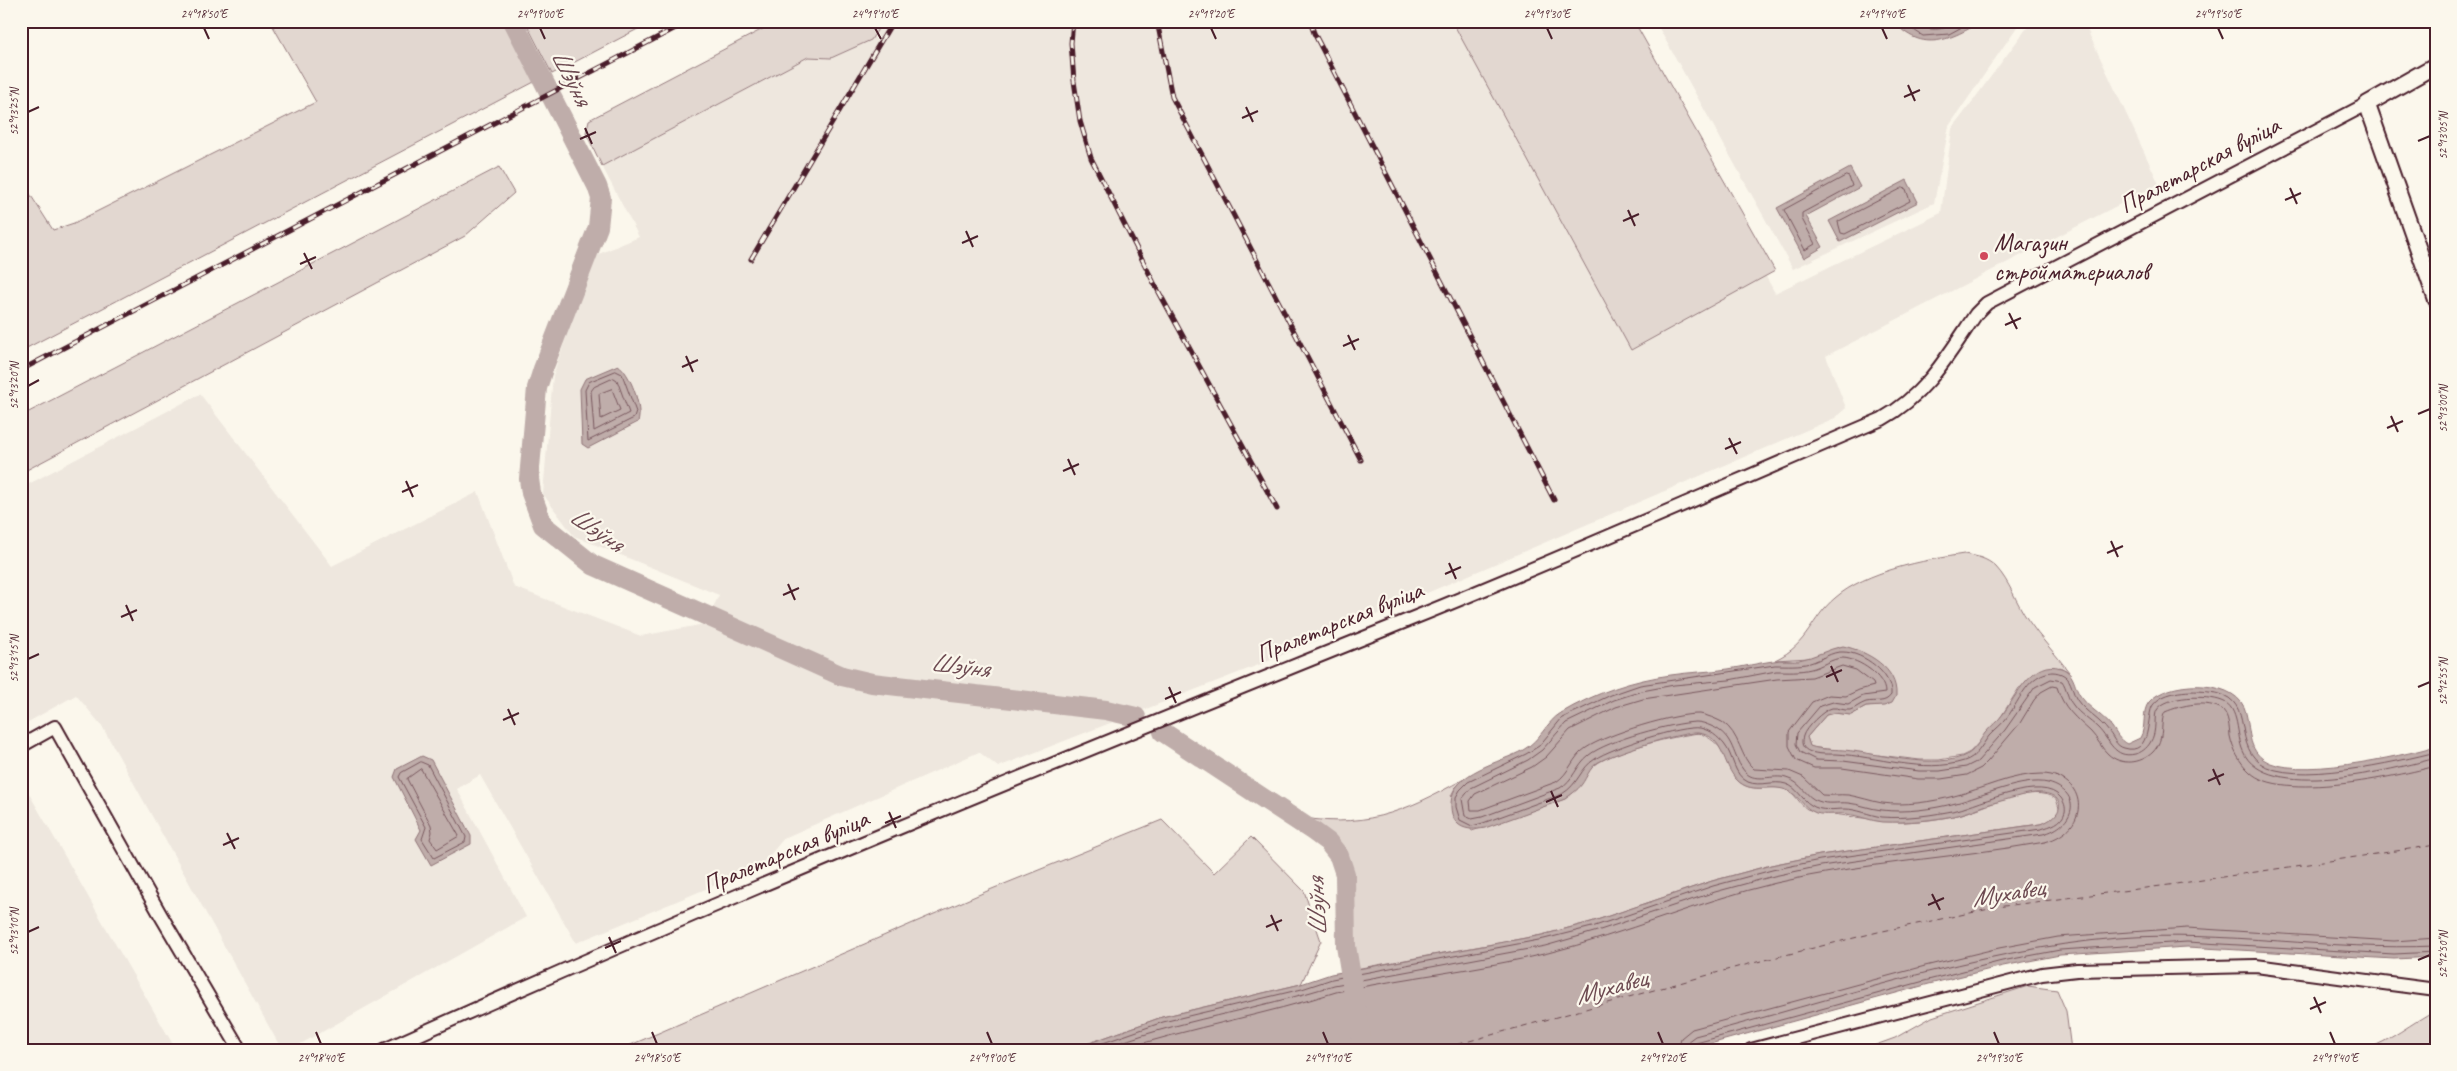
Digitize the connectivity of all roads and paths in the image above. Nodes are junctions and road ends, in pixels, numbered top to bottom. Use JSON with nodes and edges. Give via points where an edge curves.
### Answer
{"nodes":[{"id":1,"x":2436,"y":65,"type":"edge"},
{"id":2,"x":2367,"y":104,"type":"junction"},
{"id":3,"x":2436,"y":299,"type":"edge"},
{"id":4,"x":21,"y":746,"type":"edge"},
{"id":5,"x":2436,"y":990,"type":"edge"},
{"id":6,"x":240,"y":1050,"type":"edge"},
{"id":7,"x":384,"y":1050,"type":"edge"},
{"id":8,"x":1751,"y":1050,"type":"edge"}],
"edges":[{"from":1,"to":2,"type":"main road","name":"Пралетарская вуліца"},
{"from":2,"to":3,"type":"main road"},
{"from":2,"to":7,"type":"street","name":"Пралетарская вуліца","via":[[1988,303],[1976,314],[1919,393],[1904,407],[1882,419],[1418,616],[573,965]]},
{"from":4,"to":6,"type":"street","via":[[55,728]]},
{"from":5,"to":8,"type":"street","via":[[2256,966],[2077,970],[2042,974]]}]}
